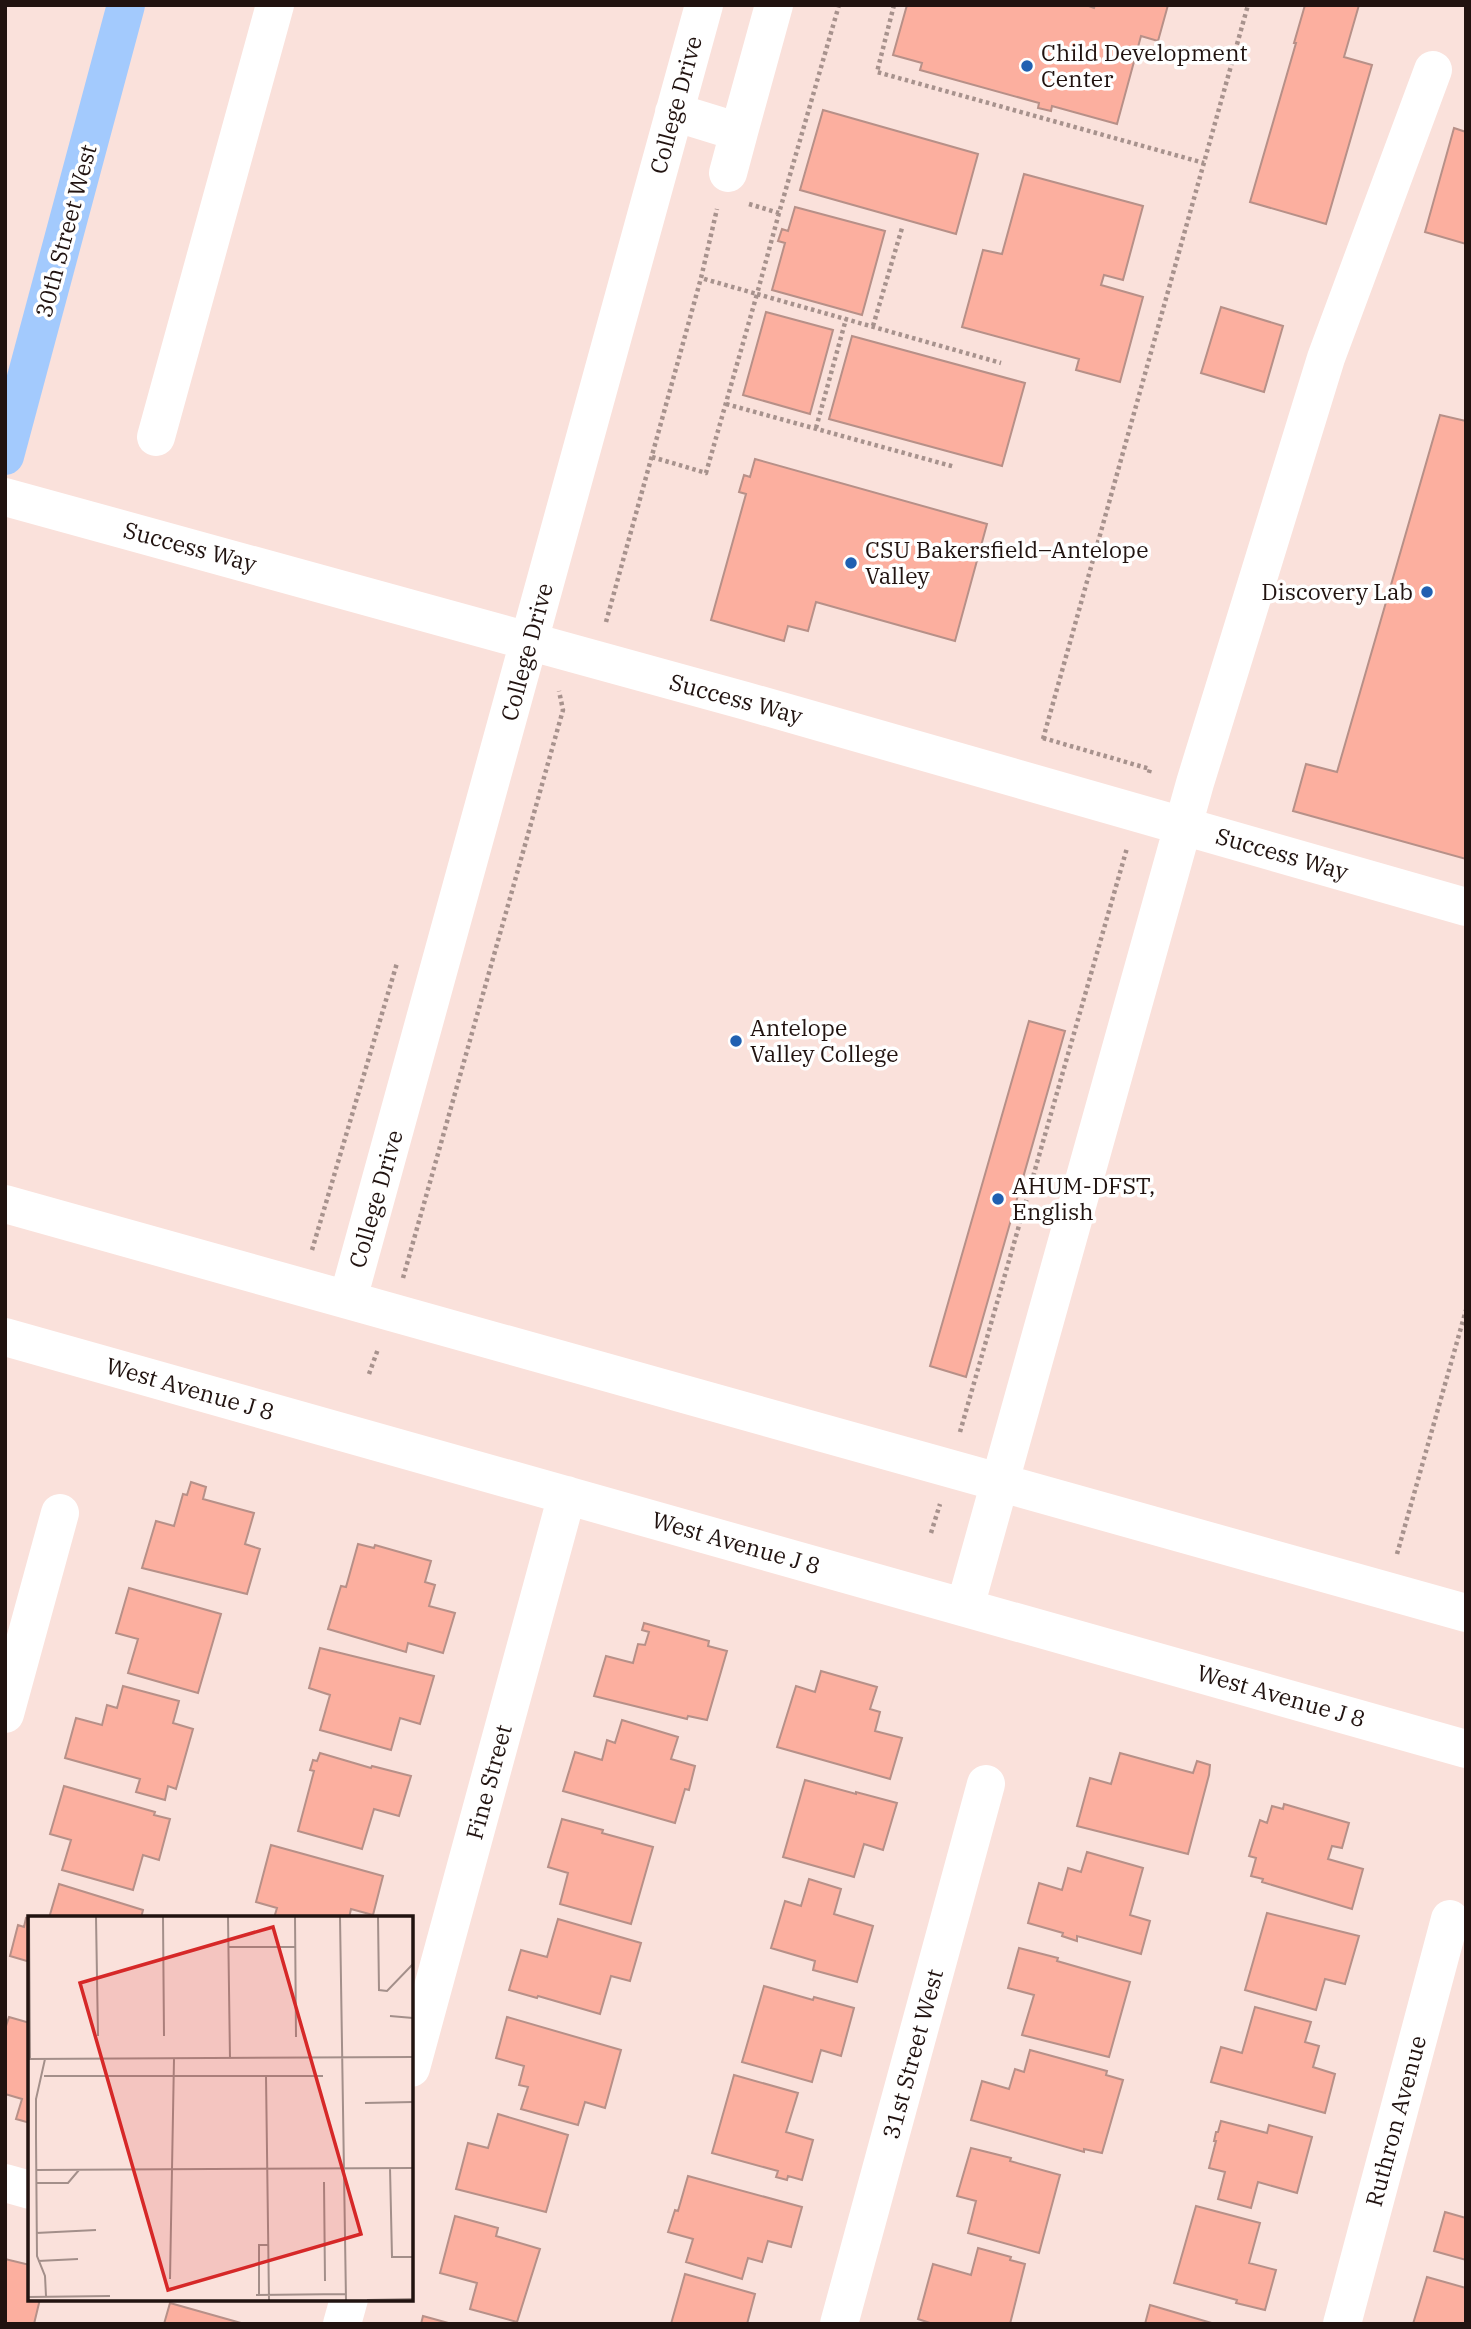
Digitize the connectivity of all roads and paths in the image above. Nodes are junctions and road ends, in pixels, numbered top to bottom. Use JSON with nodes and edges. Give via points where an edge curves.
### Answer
{"nodes":[{"id":1,"x":126,"y":5,"type":"edge"},
{"id":2,"x":275,"y":5,"type":"edge"},
{"id":3,"x":704,"y":5,"type":"edge"},
{"id":4,"x":774,"y":5,"type":"edge"},
{"id":5,"x":839,"y":5,"type":"edge"},
{"id":6,"x":894,"y":5,"type":"edge"},
{"id":7,"x":1248,"y":5,"type":"edge"},
{"id":8,"x":1433,"y":70,"type":"dead end"},
{"id":9,"x":674,"y":112,"type":"junction"},
{"id":10,"x":739,"y":132,"type":"junction"},
{"id":11,"x":1204,"y":163,"type":"junction"},
{"id":12,"x":730,"y":194,"type":"junction"},
{"id":13,"x":779,"y":213,"type":"junction"},
{"id":14,"x":902,"y":228,"type":"dead end"},
{"id":15,"x":701,"y":278,"type":"junction"},
{"id":16,"x":757,"y":294,"type":"junction"},
{"id":17,"x":846,"y":319,"type":"junction"},
{"id":18,"x":873,"y":326,"type":"junction"},
{"id":19,"x":1001,"y":363,"type":"dead end"},
{"id":20,"x":726,"y":404,"type":"junction"},
{"id":21,"x":816,"y":428,"type":"junction"},
{"id":22,"x":156,"y":437,"type":"dead end"},
{"id":23,"x":5,"y":456,"type":"edge"},
{"id":24,"x":652,"y":457,"type":"junction"},
{"id":25,"x":955,"y":467,"type":"dead end"},
{"id":26,"x":5,"y":497,"type":"edge"},
{"id":27,"x":598,"y":620,"type":"dead end"},
{"id":28,"x":530,"y":642,"type":"junction"},
{"id":29,"x":559,"y":691,"type":"dead end"},
{"id":30,"x":1043,"y":738,"type":"junction"},
{"id":31,"x":1034,"y":785,"type":"junction"},
{"id":32,"x":1137,"y":814,"type":"junction"},
{"id":33,"x":1183,"y":827,"type":"junction"},
{"id":34,"x":1466,"y":907,"type":"edge"},
{"id":35,"x":401,"y":951,"type":"dead end"},
{"id":36,"x":5,"y":1203,"type":"edge"},
{"id":37,"x":302,"y":1286,"type":"junction"},
{"id":38,"x":348,"y":1299,"type":"junction"},
{"id":39,"x":1466,"y":1310,"type":"edge"},
{"id":40,"x":390,"y":1312,"type":"junction"},
{"id":41,"x":5,"y":1337,"type":"edge"},
{"id":42,"x":369,"y":1374,"type":"dead end"},
{"id":43,"x":950,"y":1469,"type":"junction"},
{"id":44,"x":999,"y":1483,"type":"junction"},
{"id":45,"x":567,"y":1495,"type":"junction"},
{"id":46,"x":60,"y":1513,"type":"dead end"},
{"id":47,"x":932,"y":1533,"type":"dead end"},
{"id":48,"x":1387,"y":1592,"type":"junction"},
{"id":49,"x":965,"y":1607,"type":"junction"},
{"id":50,"x":1466,"y":1613,"type":"edge"},
{"id":51,"x":5,"y":1714,"type":"edge"},
{"id":52,"x":1466,"y":1749,"type":"edge"},
{"id":53,"x":986,"y":1784,"type":"dead end"},
{"id":54,"x":1450,"y":1919,"type":"dead end"},
{"id":55,"x":413,"y":2061,"type":"edge"},
{"id":56,"x":5,"y":2183,"type":"edge"},
{"id":57,"x":28,"y":2189,"type":"edge"},
{"id":58,"x":348,"y":2301,"type":"edge"},
{"id":59,"x":342,"y":2324,"type":"edge"},
{"id":60,"x":839,"y":2324,"type":"edge"},
{"id":61,"x":1342,"y":2324,"type":"edge"}],
"edges":[{"from":1,"to":23,"type":"main road","name":"30th Street West"},
{"from":2,"to":22,"type":"street"},
{"from":3,"to":9,"type":"street","name":"College Drive"},
{"from":4,"to":10,"type":"street"},
{"from":5,"to":13,"type":"path"},
{"from":6,"to":11,"type":"path","via":[[877,72]]},
{"from":7,"to":11,"type":"path"},
{"from":8,"to":33,"type":"street","via":[[1326,358]]},
{"from":9,"to":10,"type":"street"},
{"from":9,"to":28,"type":"street","name":"College Drive"},
{"from":10,"to":12,"type":"street"},
{"from":11,"to":30,"type":"path"},
{"from":12,"to":13,"type":"path"},
{"from":12,"to":15,"type":"path"},
{"from":13,"to":16,"type":"path"},
{"from":14,"to":18,"type":"path"},
{"from":15,"to":16,"type":"path"},
{"from":15,"to":24,"type":"path"},
{"from":16,"to":17,"type":"path"},
{"from":16,"to":20,"type":"path"},
{"from":17,"to":18,"type":"path"},
{"from":17,"to":21,"type":"path"},
{"from":18,"to":19,"type":"path"},
{"from":20,"to":21,"type":"path"},
{"from":20,"to":24,"type":"path","via":[[706,473]]},
{"from":21,"to":25,"type":"path"},
{"from":24,"to":27,"type":"path","via":[[607,622]]},
{"from":26,"to":28,"type":"street","name":"Success Way"},
{"from":28,"to":31,"type":"street","name":"Success Way"},
{"from":28,"to":38,"type":"street","name":"College Drive"},
{"from":29,"to":40,"type":"path","via":[[563,710],[411,1253]]},
{"from":30,"to":31,"type":"path"},
{"from":30,"to":32,"type":"path","via":[[1150,769]]},
{"from":31,"to":32,"type":"street","name":"Success Way"},
{"from":32,"to":33,"type":"street","name":"Success Way"},
{"from":32,"to":43,"type":"path"},
{"from":33,"to":34,"type":"street","name":"Success Way"},
{"from":33,"to":44,"type":"street"},
{"from":35,"to":37,"type":"path"},
{"from":36,"to":37,"type":"street"},
{"from":37,"to":38,"type":"street"},
{"from":38,"to":40,"type":"street"},
{"from":39,"to":48,"type":"path"},
{"from":40,"to":42,"type":"path"},
{"from":40,"to":43,"type":"street"},
{"from":41,"to":45,"type":"street","name":"West Avenue J 8"},
{"from":43,"to":44,"type":"street"},
{"from":43,"to":47,"type":"path"},
{"from":44,"to":48,"type":"street"},
{"from":44,"to":49,"type":"street"},
{"from":45,"to":49,"type":"street","name":"West Avenue J 8"},
{"from":45,"to":55,"type":"street","name":"Fine Street"},
{"from":46,"to":51,"type":"street"},
{"from":48,"to":50,"type":"street"},
{"from":49,"to":52,"type":"street","name":"West Avenue J 8"},
{"from":53,"to":60,"type":"street","name":"31st Street West"},
{"from":54,"to":61,"type":"street","name":"Ruthron Avenue"},
{"from":56,"to":57,"type":"street"},
{"from":58,"to":59,"type":"street"}]}
